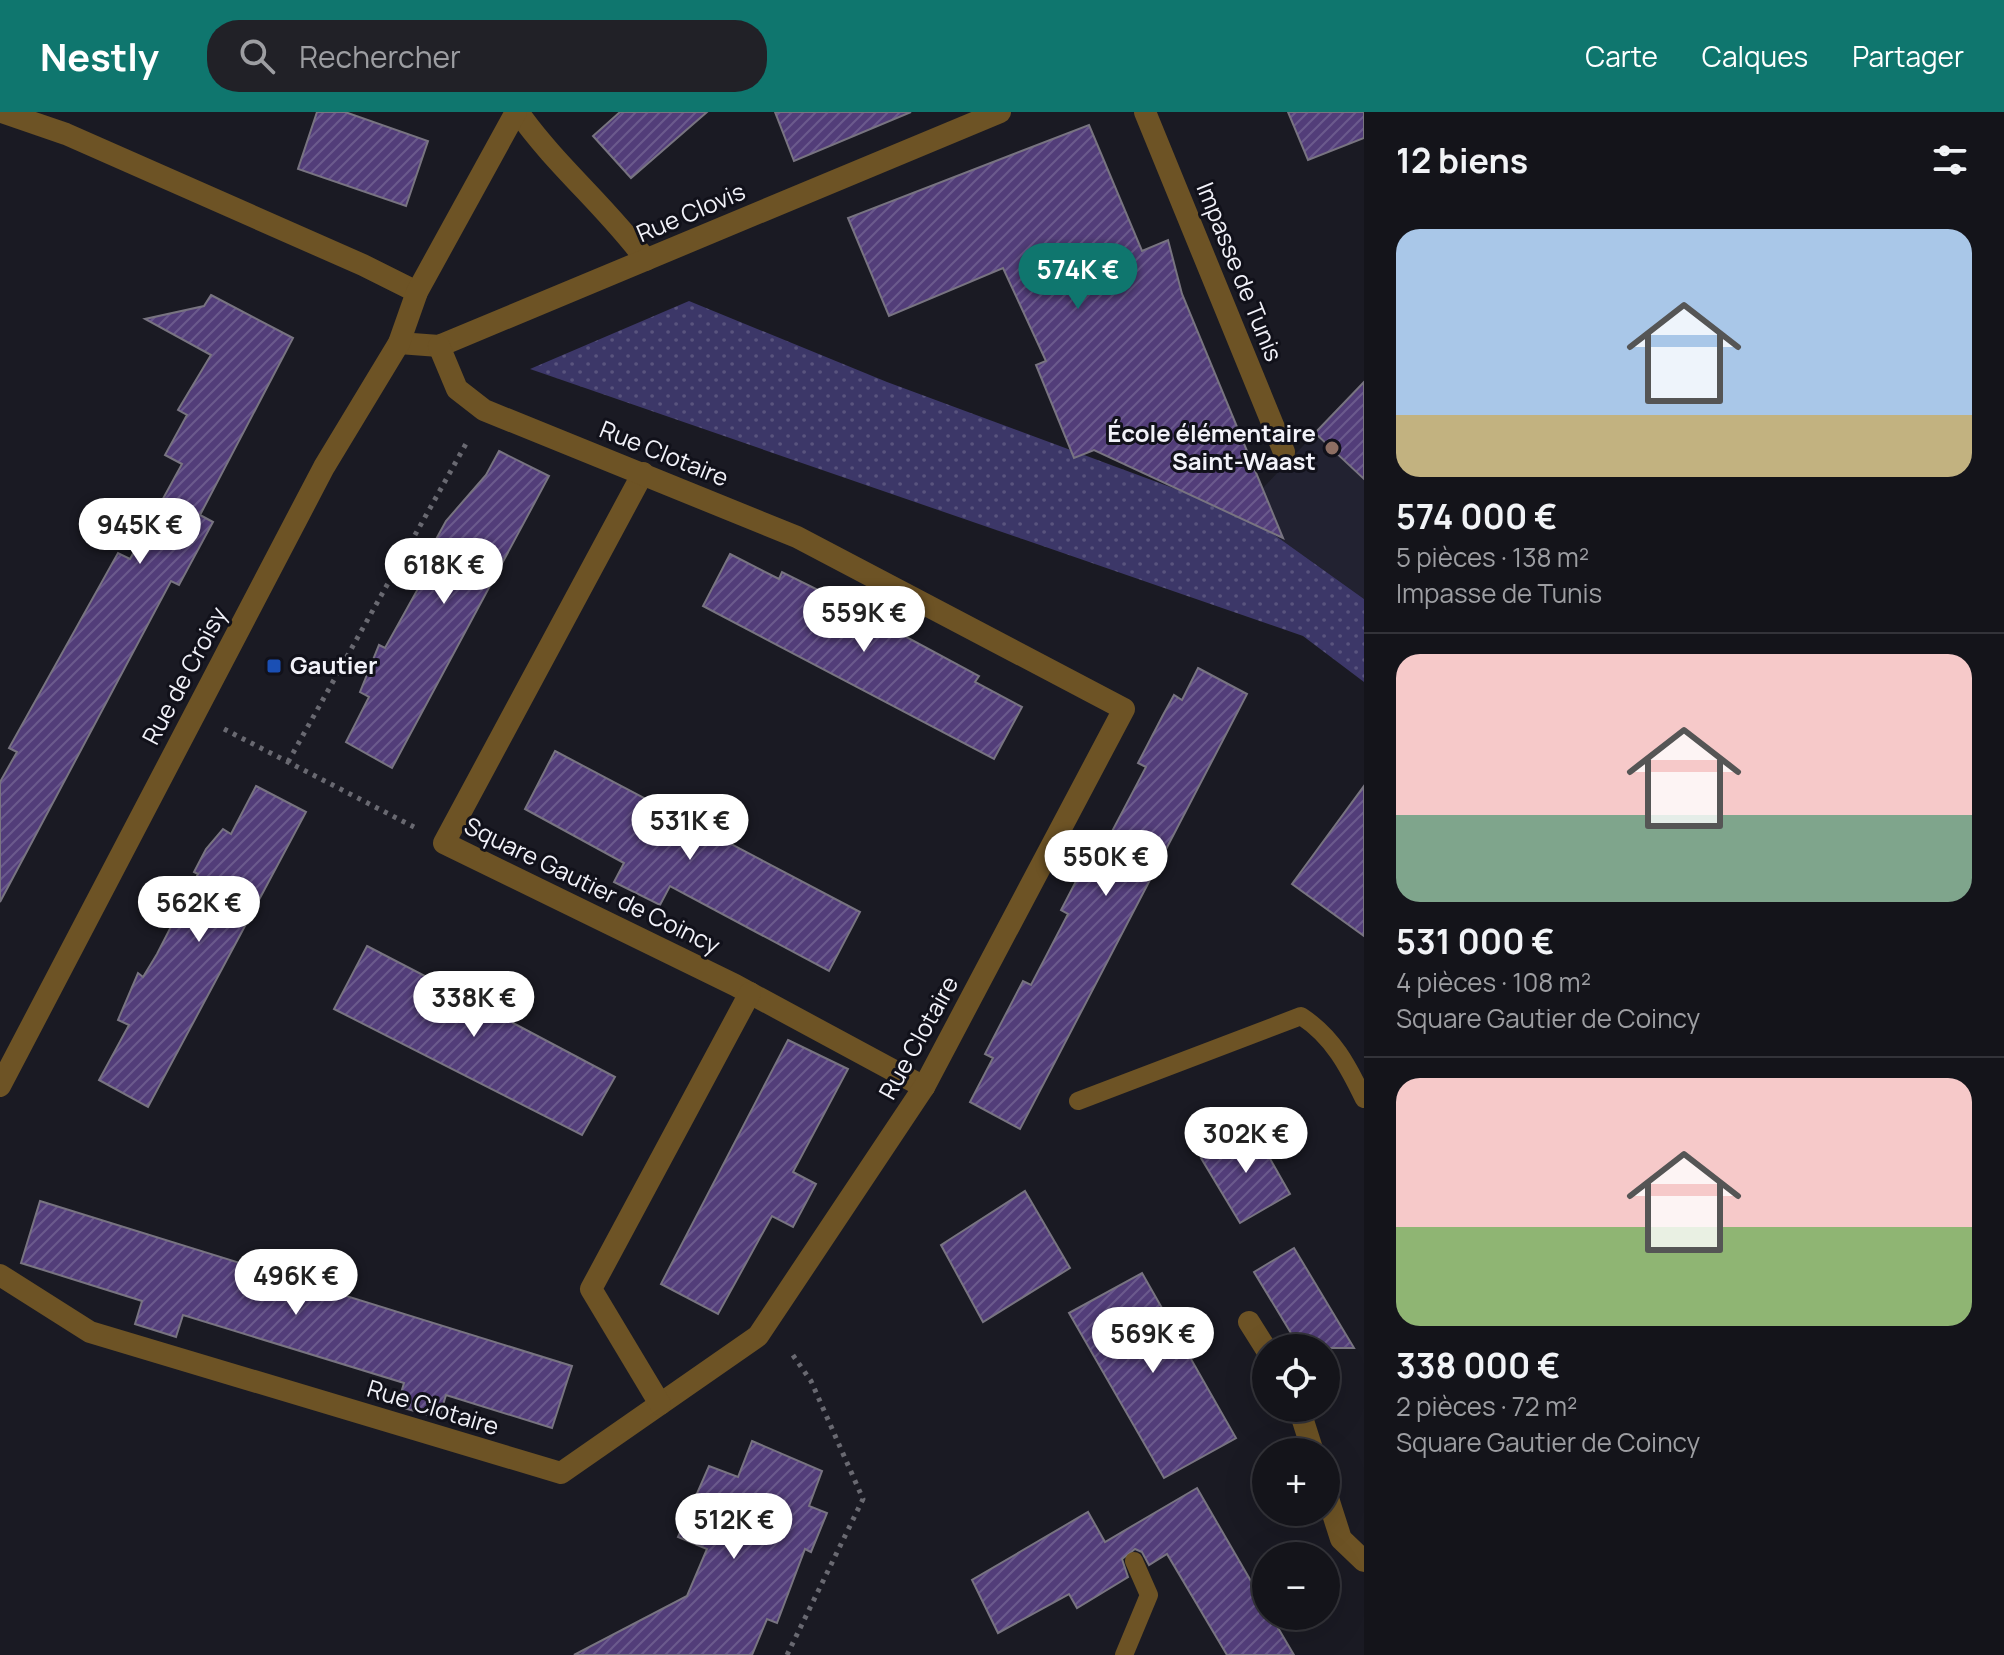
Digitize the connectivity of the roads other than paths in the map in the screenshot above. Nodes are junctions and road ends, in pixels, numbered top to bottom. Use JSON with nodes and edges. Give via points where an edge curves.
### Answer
{"nodes":[{"id":1,"x":2,"y":112,"type":"edge"},
{"id":2,"x":517,"y":112,"type":"edge"},
{"id":3,"x":1000,"y":112,"type":"edge"},
{"id":4,"x":1145,"y":112,"type":"edge"},
{"id":5,"x":646,"y":260,"type":"junction"},
{"id":6,"x":417,"y":292,"type":"junction"},
{"id":7,"x":399,"y":343,"type":"junction"},
{"id":8,"x":439,"y":346,"type":"junction"},
{"id":9,"x":1284,"y":452,"type":"dead end"},
{"id":10,"x":643,"y":473,"type":"junction"},
{"id":11,"x":742,"y":989,"type":"junction"},
{"id":12,"x":0,"y":1086,"type":"edge"},
{"id":13,"x":924,"y":1087,"type":"junction"},
{"id":14,"x":1364,"y":1099,"type":"edge"},
{"id":15,"x":1078,"y":1101,"type":"dead end"},
{"id":16,"x":0,"y":1275,"type":"edge"},
{"id":17,"x":1249,"y":1322,"type":"dead end"},
{"id":18,"x":1257,"y":1334,"type":"edge"},
{"id":19,"x":660,"y":1404,"type":"junction"},
{"id":20,"x":1337,"y":1526,"type":"edge"},
{"id":21,"x":1134,"y":1561,"type":"dead end"},
{"id":22,"x":1364,"y":1561,"type":"edge"},
{"id":23,"x":1124,"y":1655,"type":"edge"}],
"edges":[{"from":1,"to":6,"type":"street","via":[[66,134]]},
{"from":2,"to":5,"type":"street","name":"Rue de Croisy","via":[[546,152],[622,227]]},
{"from":2,"to":6,"type":"street","name":"Rue de Croisy"},
{"from":3,"to":5,"type":"street","name":"Rue Clovis"},
{"from":4,"to":9,"type":"street","name":"Impasse de Tunis"},
{"from":5,"to":8,"type":"street","name":"Rue Clovis"},
{"from":6,"to":7,"type":"street","name":"Rue de Croisy"},
{"from":7,"to":8,"type":"street","name":"Rue Clovis"},
{"from":7,"to":12,"type":"street","name":"Rue de Croisy","via":[[330,456]]},
{"from":8,"to":10,"type":"street","name":"Rue Clotaire","via":[[457,389],[484,410]]},
{"from":10,"to":11,"type":"street","name":"Square Gautier de Coincy","via":[[444,843]]},
{"from":10,"to":13,"type":"street","name":"Rue Clotaire","via":[[797,537],[1124,709]]},
{"from":11,"to":13,"type":"street","name":"Square Gautier de Coincy"},
{"from":11,"to":19,"type":"street","via":[[591,1289]]},
{"from":13,"to":19,"type":"street","name":"Rue Clotaire","via":[[758,1336]]},
{"from":14,"to":15,"type":"lane","via":[[1343,1056],[1301,1016]]},
{"from":16,"to":19,"type":"street","name":"Rue Clotaire","via":[[90,1332],[561,1473]]},
{"from":17,"to":18,"type":"street"},
{"from":20,"to":22,"type":"street","via":[[1341,1539]]},
{"from":21,"to":23,"type":"lane","via":[[1149,1595]]}]}
